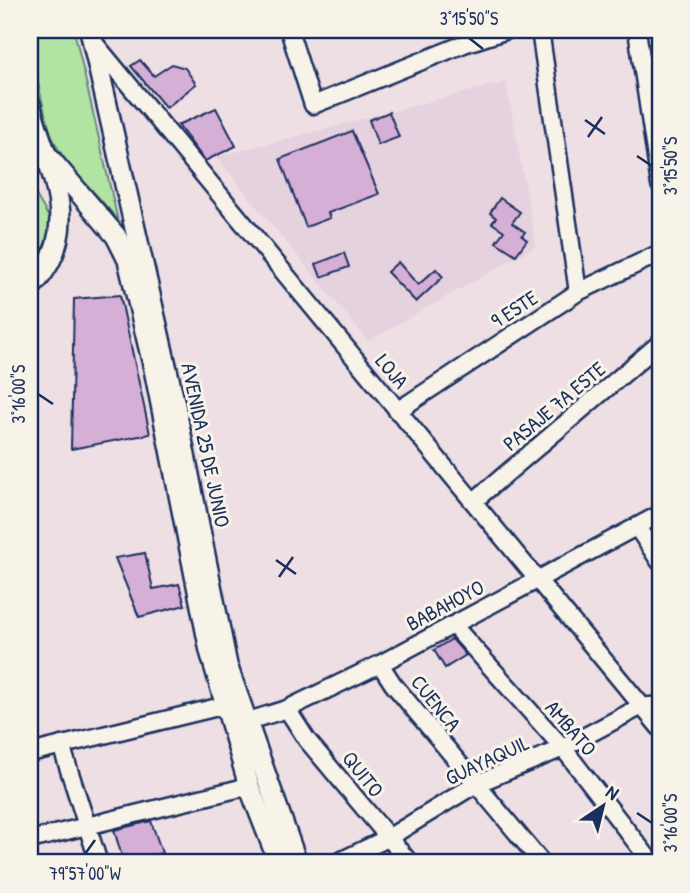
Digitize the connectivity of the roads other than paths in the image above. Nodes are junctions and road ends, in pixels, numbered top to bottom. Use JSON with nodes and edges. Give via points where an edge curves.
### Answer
{"nodes":[{"id":1,"x":289,"y":30,"type":"edge"},
{"id":2,"x":508,"y":30,"type":"edge"},
{"id":3,"x":540,"y":30,"type":"edge"},
{"id":4,"x":637,"y":30,"type":"edge"},
{"id":5,"x":91,"y":35,"type":"edge"},
{"id":6,"x":462,"y":37,"type":"edge"},
{"id":7,"x":30,"y":104,"type":"edge"},
{"id":8,"x":46,"y":153,"type":"junction"},
{"id":9,"x":660,"y":185,"type":"edge"},
{"id":10,"x":660,"y":253,"type":"edge"},
{"id":11,"x":30,"y":288,"type":"edge"},
{"id":12,"x":578,"y":292,"type":"junction"},
{"id":13,"x":660,"y":343,"type":"edge"},
{"id":14,"x":397,"y":411,"type":"junction"},
{"id":15,"x":474,"y":501,"type":"junction"},
{"id":16,"x":660,"y":514,"type":"edge"},
{"id":17,"x":637,"y":527,"type":"junction"},
{"id":18,"x":660,"y":562,"type":"edge"},
{"id":19,"x":539,"y":579,"type":"junction"},
{"id":20,"x":453,"y":625,"type":"junction"},
{"id":21,"x":380,"y":663,"type":"junction"},
{"id":22,"x":226,"y":705,"type":"junction"},
{"id":23,"x":660,"y":705,"type":"edge"},
{"id":24,"x":640,"y":708,"type":"junction"},
{"id":25,"x":287,"y":709,"type":"junction"},
{"id":26,"x":245,"y":722,"type":"junction"},
{"id":27,"x":660,"y":728,"type":"edge"},
{"id":28,"x":61,"y":745,"type":"junction"},
{"id":29,"x":563,"y":748,"type":"junction"},
{"id":30,"x":30,"y":753,"type":"edge"},
{"id":31,"x":476,"y":784,"type":"junction"},
{"id":32,"x":249,"y":786,"type":"junction"},
{"id":33,"x":87,"y":828,"type":"junction"},
{"id":34,"x":388,"y":838,"type":"junction"},
{"id":35,"x":30,"y":841,"type":"edge"},
{"id":36,"x":99,"y":863,"type":"edge"},
{"id":37,"x":279,"y":863,"type":"edge"},
{"id":38,"x":297,"y":863,"type":"edge"},
{"id":39,"x":336,"y":863,"type":"edge"},
{"id":40,"x":410,"y":863,"type":"edge"},
{"id":41,"x":542,"y":863,"type":"edge"},
{"id":42,"x":652,"y":863,"type":"edge"}],
"edges":[{"from":1,"to":6,"type":"street","via":[[313,105]]},
{"from":2,"to":6,"type":"street"},
{"from":3,"to":12,"type":"street"},
{"from":4,"to":9,"type":"street"},
{"from":5,"to":14,"type":"street","name":"LOJA"},
{"from":5,"to":26,"type":"main road","name":"AVENIDA 25 DE JUNIO","via":[[175,405],[227,664]]},
{"from":7,"to":8,"type":"main road"},
{"from":8,"to":11,"type":"main road","via":[[62,231],[56,254]]},
{"from":8,"to":22,"type":"main road","name":"AVENIDA 25 DE JUNIO","via":[[116,236],[128,260]]},
{"from":10,"to":12,"type":"street","name":"9 ESTE"},
{"from":12,"to":14,"type":"street","name":"9 ESTE"},
{"from":13,"to":15,"type":"street","name":"PASAJE 7A ESTE"},
{"from":14,"to":15,"type":"street","name":"LOJA"},
{"from":15,"to":19,"type":"street","name":"LOJA"},
{"from":16,"to":17,"type":"street","name":"BABAHOYO"},
{"from":17,"to":18,"type":"street"},
{"from":17,"to":19,"type":"street","name":"BABAHOYO"},
{"from":19,"to":20,"type":"street","name":"BABAHOYO"},
{"from":19,"to":24,"type":"street","name":"LOJA"},
{"from":20,"to":21,"type":"street","name":"BABAHOYO"},
{"from":20,"to":29,"type":"street","name":"AMBATO"},
{"from":21,"to":25,"type":"street","name":"BABAHOYO"},
{"from":21,"to":31,"type":"street","name":"CUENCA"},
{"from":22,"to":28,"type":"street"},
{"from":22,"to":32,"type":"main road","name":"AVENIDA 25 DE JUNIO"},
{"from":23,"to":24,"type":"street","name":"GUAYAQUIL"},
{"from":24,"to":27,"type":"street","name":"LOJA"},
{"from":24,"to":29,"type":"street","name":"GUAYAQUIL"},
{"from":25,"to":26,"type":"street","name":"BABAHOYO"},
{"from":25,"to":34,"type":"street","name":"QUITO"},
{"from":26,"to":38,"type":"main road","name":"AVENIDA 25 DE JUNIO"},
{"from":28,"to":30,"type":"street"},
{"from":28,"to":33,"type":"street"},
{"from":29,"to":31,"type":"street","name":"GUAYAQUIL"},
{"from":29,"to":42,"type":"street","name":"AMBATO"},
{"from":31,"to":34,"type":"street","name":"GUAYAQUIL"},
{"from":31,"to":41,"type":"street","name":"CUENCA"},
{"from":32,"to":33,"type":"street"},
{"from":32,"to":37,"type":"main road","name":"AVENIDA 25 DE JUNIO"},
{"from":33,"to":35,"type":"street"},
{"from":33,"to":36,"type":"street"},
{"from":34,"to":39,"type":"street","name":"GUAYAQUIL"},
{"from":34,"to":40,"type":"street","name":"QUITO"}]}
